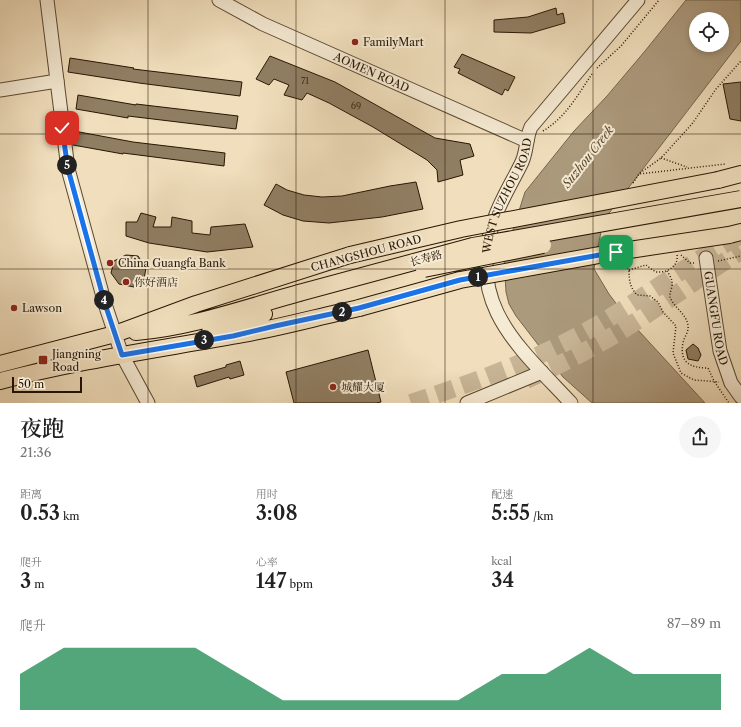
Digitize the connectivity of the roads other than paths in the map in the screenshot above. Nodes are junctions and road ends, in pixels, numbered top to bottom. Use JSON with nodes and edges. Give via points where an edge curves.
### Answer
{"nodes":[{"id":1,"x":47,"y":0,"type":"edge"},
{"id":2,"x":219,"y":0,"type":"edge"},
{"id":3,"x":638,"y":0,"type":"edge"},
{"id":4,"x":57,"y":82,"type":"junction"},
{"id":5,"x":0,"y":90,"type":"edge"},
{"id":6,"x":527,"y":141,"type":"junction"},
{"id":7,"x":741,"y":174,"type":"edge"},
{"id":8,"x":741,"y":199,"type":"edge"},
{"id":9,"x":741,"y":209,"type":"edge"},
{"id":10,"x":735,"y":234,"type":"edge"},
{"id":11,"x":706,"y":261,"type":"road end"},
{"id":12,"x":300,"y":298,"type":"junction"},
{"id":13,"x":115,"y":334,"type":"junction"},
{"id":14,"x":171,"y":346,"type":"junction"},
{"id":15,"x":122,"y":355,"type":"junction"},
{"id":16,"x":0,"y":364,"type":"edge"},
{"id":17,"x":542,"y":372,"type":"junction"},
{"id":18,"x":0,"y":381,"type":"edge"},
{"id":19,"x":741,"y":397,"type":"edge"},
{"id":20,"x":148,"y":403,"type":"edge"},
{"id":21,"x":466,"y":403,"type":"edge"},
{"id":22,"x":571,"y":403,"type":"edge"}],
"edges":[{"from":1,"to":4,"type":"street"},
{"from":2,"to":6,"type":"street","name":"AOMEN ROAD","via":[[263,24]]},
{"from":3,"to":6,"type":"street","name":"WEST SUZHOU ROAD","via":[[535,121]]},
{"from":4,"to":5,"type":"street"},
{"from":4,"to":13,"type":"street","via":[[68,169]]},
{"from":6,"to":17,"type":"street","name":"WEST SUZHOU ROAD","via":[[522,162],[494,220],[487,250],[486,276],[490,298],[501,323]]},
{"from":7,"to":13,"type":"main road","name":"CHANGSHOU ROAD","bridge":true,"via":[[461,229],[350,255],[196,304]]},
{"from":8,"to":12,"type":"main road","name":"长寿路","bridge":true,"via":[[473,246]]},
{"from":9,"to":12,"type":"main road","name":"长寿路","bridge":true,"via":[[520,249]]},
{"from":10,"to":14,"type":"main road","bridge":true,"via":[[460,280],[359,308],[233,336]]},
{"from":11,"to":19,"type":"street","name":"GUANGFU ROAD","via":[[720,351],[730,383]]},
{"from":12,"to":13,"type":"main road","name":"长寿路","via":[[185,325]]},
{"from":12,"to":14,"type":"main road","name":"长寿路"},
{"from":13,"to":15,"type":"street"},
{"from":13,"to":16,"type":"main road","name":"CHANGSHOU ROAD"},
{"from":14,"to":15,"type":"main road"},
{"from":15,"to":18,"type":"main road"},
{"from":15,"to":20,"type":"street"},
{"from":17,"to":21,"type":"street"},
{"from":17,"to":22,"type":"street","name":"WEST SUZHOU ROAD"}]}
